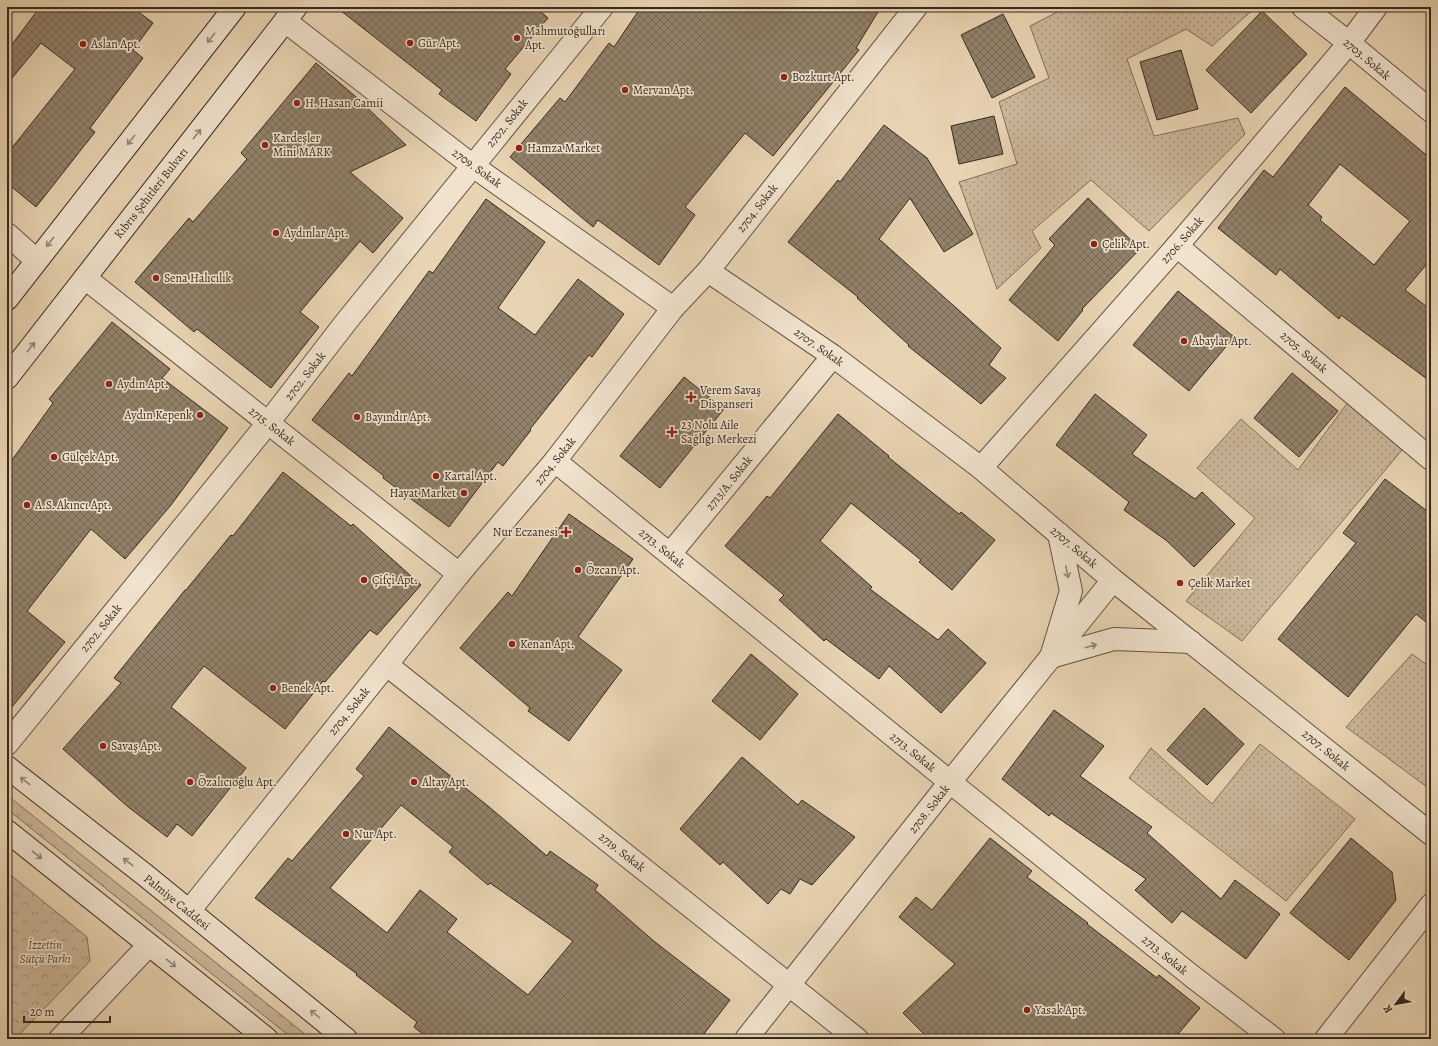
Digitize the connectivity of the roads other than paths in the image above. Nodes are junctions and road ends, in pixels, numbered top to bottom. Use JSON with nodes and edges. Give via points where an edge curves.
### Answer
{"nodes":[{"id":1,"x":235,"y":7,"type":"edge"},
{"id":2,"x":602,"y":7,"type":"edge"},
{"id":3,"x":916,"y":7,"type":"edge"},
{"id":4,"x":1303,"y":7,"type":"edge"},
{"id":5,"x":1376,"y":7,"type":"edge"},
{"id":6,"x":290,"y":14,"type":"edge"},
{"id":7,"x":1349,"y":43,"type":"junction"},
{"id":8,"x":1431,"y":112,"type":"edge"},
{"id":9,"x":472,"y":166,"type":"junction"},
{"id":10,"x":7,"y":234,"type":"edge"},
{"id":11,"x":1177,"y":246,"type":"junction"},
{"id":12,"x":36,"y":260,"type":"junction"},
{"id":13,"x":708,"y":271,"type":"junction"},
{"id":14,"x":85,"y":278,"type":"junction"},
{"id":15,"x":7,"y":299,"type":"edge"},
{"id":16,"x":674,"y":308,"type":"junction"},
{"id":17,"x":833,"y":356,"type":"junction"},
{"id":18,"x":7,"y":378,"type":"edge"},
{"id":19,"x":268,"y":423,"type":"junction"},
{"id":20,"x":1431,"y":459,"type":"edge"},
{"id":21,"x":555,"y":461,"type":"junction"},
{"id":22,"x":981,"y":468,"type":"junction"},
{"id":23,"x":1059,"y":534,"type":"junction"},
{"id":24,"x":670,"y":554,"type":"junction"},
{"id":25,"x":459,"y":574,"type":"junction"},
{"id":26,"x":1113,"y":580,"type":"junction"},
{"id":27,"x":1191,"y":642,"type":"junction"},
{"id":28,"x":1051,"y":657,"type":"junction"},
{"id":29,"x":387,"y":665,"type":"junction"},
{"id":30,"x":7,"y":744,"type":"edge"},
{"id":31,"x":7,"y":767,"type":"edge"},
{"id":32,"x":950,"y":782,"type":"junction"},
{"id":33,"x":7,"y":831,"type":"edge"},
{"id":34,"x":1431,"y":834,"type":"edge"},
{"id":35,"x":1431,"y":905,"type":"edge"},
{"id":36,"x":188,"y":911,"type":"junction"},
{"id":37,"x":149,"y":945,"type":"junction"},
{"id":38,"x":790,"y":984,"type":"junction"},
{"id":39,"x":60,"y":1039,"type":"edge"},
{"id":40,"x":267,"y":1039,"type":"edge"},
{"id":41,"x":346,"y":1039,"type":"edge"},
{"id":42,"x":746,"y":1039,"type":"edge"},
{"id":43,"x":857,"y":1039,"type":"edge"},
{"id":44,"x":1274,"y":1039,"type":"edge"},
{"id":45,"x":1326,"y":1039,"type":"edge"}],
"edges":[{"from":1,"to":12,"type":"street","one_way":true},
{"from":2,"to":9,"type":"street","name":"2702. Sokak"},
{"from":3,"to":13,"type":"street","name":"2704. Sokak"},
{"from":4,"to":7,"type":"street","name":"2703. Sokak"},
{"from":5,"to":7,"type":"street","name":"2706. Sokak"},
{"from":6,"to":9,"type":"street","name":"2709. Sokak"},
{"from":14,"to":6,"type":"street","name":"Kıbrıs Şehitleri Bulvarı","one_way":true},
{"from":7,"to":8,"type":"street","name":"2703. Sokak"},
{"from":7,"to":11,"type":"street","name":"2706. Sokak"},
{"from":9,"to":16,"type":"street","name":"2709. Sokak"},
{"from":9,"to":19,"type":"street","name":"2702. Sokak"},
{"from":10,"to":12,"type":"street"},
{"from":11,"to":20,"type":"street","name":"2705. Sokak"},
{"from":11,"to":22,"type":"street","name":"2706. Sokak"},
{"from":12,"to":15,"type":"street"},
{"from":13,"to":16,"type":"street","name":"2704. Sokak"},
{"from":13,"to":17,"type":"street","name":"2707. Sokak"},
{"from":18,"to":14,"type":"street","name":"Kıbrıs Şehitleri Bulvarı","one_way":true},
{"from":14,"to":19,"type":"street","name":"2715. Sokak"},
{"from":16,"to":21,"type":"street","name":"2704. Sokak"},
{"from":17,"to":22,"type":"street","name":"2707. Sokak"},
{"from":17,"to":24,"type":"street","name":"2713/A. Sokak"},
{"from":19,"to":25,"type":"street","name":"2715. Sokak"},
{"from":19,"to":30,"type":"street","name":"2702. Sokak"},
{"from":21,"to":24,"type":"street","name":"2713. Sokak"},
{"from":21,"to":25,"type":"street","name":"2704. Sokak"},
{"from":22,"to":23,"type":"street","name":"2707. Sokak"},
{"from":23,"to":26,"type":"street","name":"2707. Sokak"},
{"from":23,"to":28,"type":"street","one_way":true,"via":[[1071,591]]},
{"from":24,"to":32,"type":"street","name":"2713. Sokak"},
{"from":25,"to":29,"type":"street","name":"2704. Sokak"},
{"from":26,"to":27,"type":"street","name":"2707. Sokak"},
{"from":26,"to":28,"type":"street","name":"2708. Sokak"},
{"from":28,"to":27,"type":"street","one_way":true,"via":[[1114,639]]},
{"from":27,"to":34,"type":"street","name":"2707. Sokak"},
{"from":28,"to":32,"type":"street","name":"2708. Sokak"},
{"from":29,"to":36,"type":"street","name":"2704. Sokak"},
{"from":29,"to":38,"type":"street","name":"2719. Sokak"},
{"from":36,"to":31,"type":"street","name":"Palmiye Caddesi","one_way":true},
{"from":32,"to":38,"type":"street","name":"2708. Sokak"},
{"from":32,"to":44,"type":"street","name":"2713. Sokak","via":[[1193,978]]},
{"from":33,"to":37,"type":"street","one_way":true},
{"from":35,"to":45,"type":"street"},
{"from":41,"to":36,"type":"street","name":"Palmiye Caddesi","one_way":true},
{"from":37,"to":39,"type":"street"},
{"from":37,"to":40,"type":"street","one_way":true},
{"from":38,"to":42,"type":"street","name":"2708. Sokak"},
{"from":38,"to":43,"type":"street","name":"2719. Sokak"}]}
